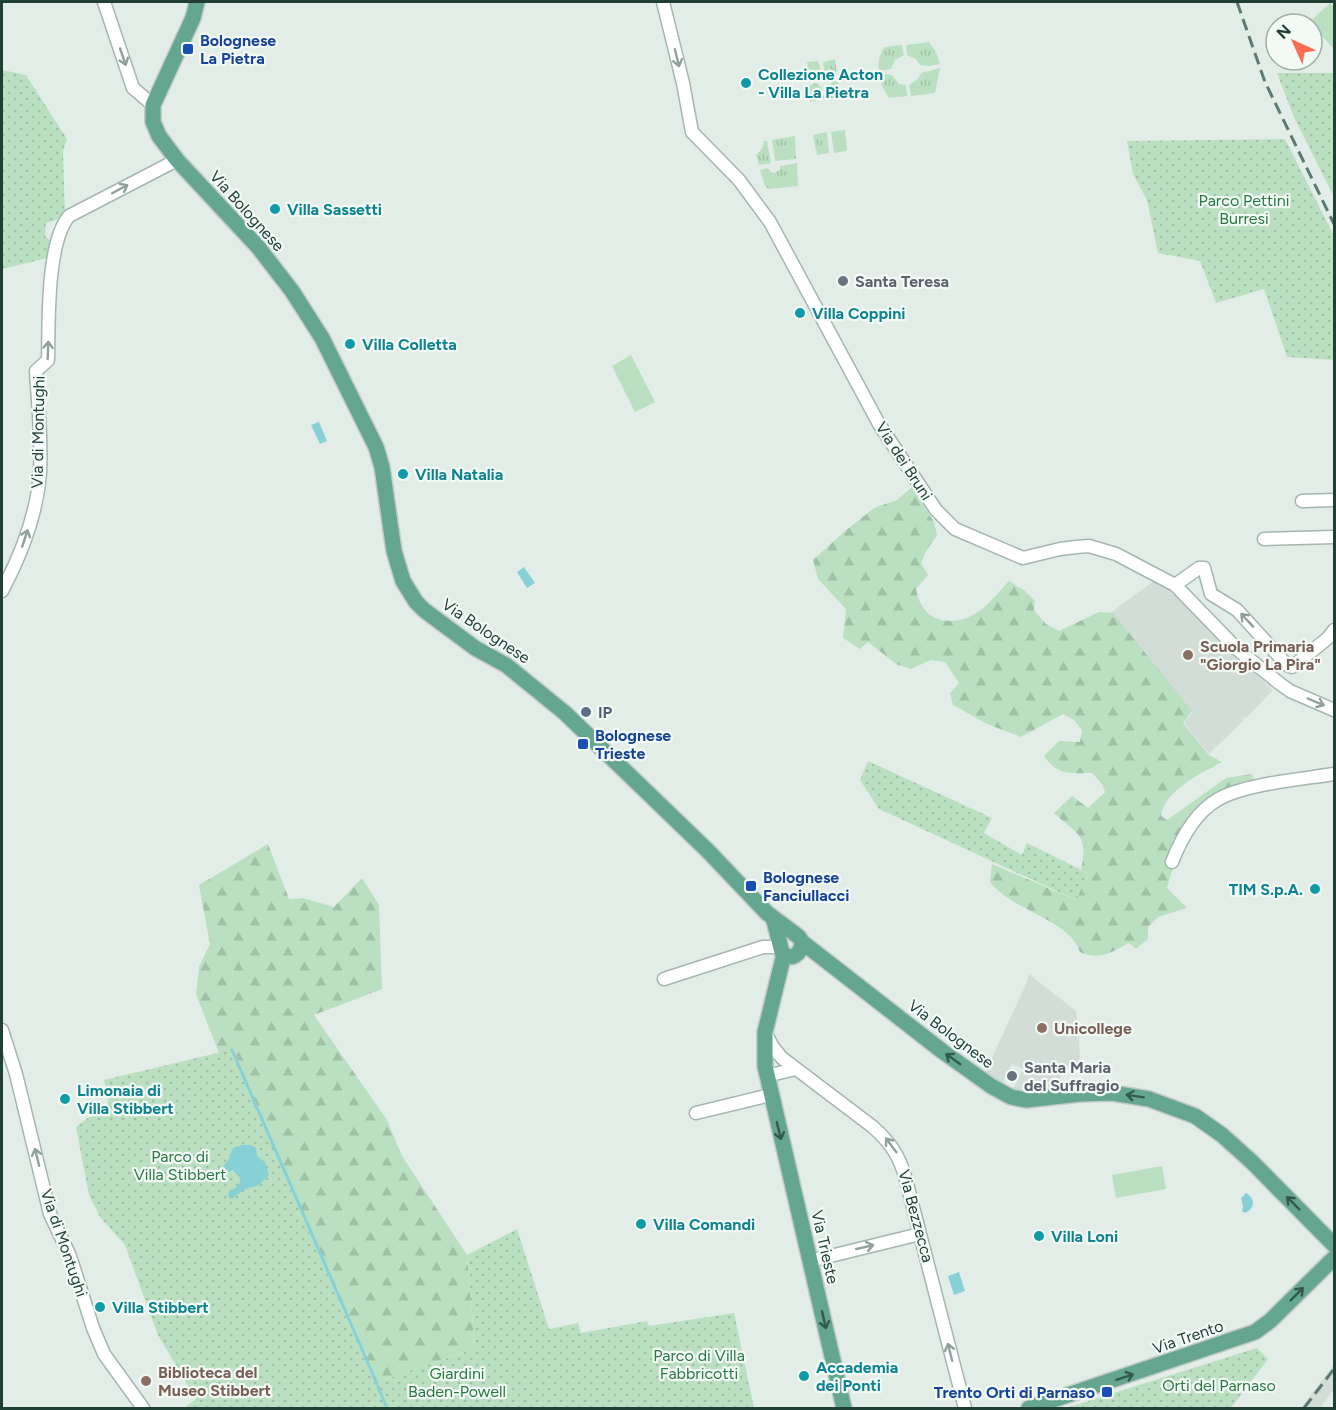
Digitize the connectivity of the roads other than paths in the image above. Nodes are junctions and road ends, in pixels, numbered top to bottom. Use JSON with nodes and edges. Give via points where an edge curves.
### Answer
{"nodes":[{"id":1,"x":104,"y":2,"type":"edge"},
{"id":2,"x":197,"y":2,"type":"edge"},
{"id":3,"x":663,"y":2,"type":"edge"},
{"id":4,"x":153,"y":105,"type":"junction"},
{"id":5,"x":177,"y":160,"type":"junction"},
{"id":6,"x":1335,"y":500,"type":"edge"},
{"id":7,"x":1302,"y":501,"type":"dead end"},
{"id":8,"x":1335,"y":537,"type":"edge"},
{"id":9,"x":1264,"y":539,"type":"dead end"},
{"id":10,"x":1175,"y":585,"type":"junction"},
{"id":11,"x":2,"y":591,"type":"edge"},
{"id":12,"x":1335,"y":630,"type":"edge"},
{"id":13,"x":1292,"y":667,"type":"junction"},
{"id":14,"x":1279,"y":683,"type":"junction"},
{"id":15,"x":1335,"y":710,"type":"edge"},
{"id":16,"x":1335,"y":774,"type":"edge"},
{"id":17,"x":1172,"y":862,"type":"dead end"},
{"id":18,"x":788,"y":944,"type":"junction"},
{"id":19,"x":664,"y":979,"type":"dead end"},
{"id":20,"x":2,"y":1030,"type":"edge"},
{"id":21,"x":765,"y":1032,"type":"junction"},
{"id":22,"x":796,"y":1069,"type":"junction"},
{"id":23,"x":766,"y":1076,"type":"junction"},
{"id":24,"x":770,"y":1095,"type":"junction"},
{"id":25,"x":696,"y":1113,"type":"dead end"},
{"id":26,"x":920,"y":1234,"type":"junction"},
{"id":27,"x":1335,"y":1245,"type":"edge"},
{"id":28,"x":1335,"y":1258,"type":"edge"},
{"id":29,"x":810,"y":1260,"type":"junction"},
{"id":30,"x":143,"y":1408,"type":"edge"},
{"id":31,"x":844,"y":1408,"type":"edge"},
{"id":32,"x":964,"y":1408,"type":"edge"},
{"id":33,"x":1029,"y":1408,"type":"edge"}],
"edges":[{"from":1,"to":4,"type":"street","one_way":true,"via":[[134,88]]},
{"from":2,"to":4,"type":"main road"},
{"from":3,"to":10,"type":"street","name":"Via dei Bruni","one_way":true,"via":[[692,132],[739,180],[779,237],[879,424],[945,521],[1023,558],[1089,546],[1116,554]]},
{"from":4,"to":5,"type":"main road","name":"Via Bolognese","via":[[155,129]]},
{"from":11,"to":5,"type":"street","name":"Via di Montughi","one_way":true,"via":[[15,567],[34,509],[40,473],[36,371],[48,360],[51,278],[64,222]]},
{"from":5,"to":18,"type":"main road","name":"Via Bolognese","via":[[258,247],[322,338],[376,447],[394,551],[403,581],[416,602],[475,648],[515,672],[565,713],[773,918]]},
{"from":6,"to":7,"type":"street"},
{"from":8,"to":9,"type":"street"},
{"from":13,"to":10,"type":"street","one_way":true,"via":[[1237,610],[1211,594],[1204,568]]},
{"from":10,"to":14,"type":"street","name":"Via dei Bruni","via":[[1236,649]]},
{"from":12,"to":13,"type":"street"},
{"from":13,"to":14,"type":"street"},
{"from":14,"to":15,"type":"street","name":"Via dei Bruni","one_way":true},
{"from":16,"to":17,"type":"street","via":[[1237,791],[1215,801],[1181,839]]},
{"from":18,"to":19,"type":"street","via":[[763,947]]},
{"from":18,"to":21,"type":"main road","name":"Via Trieste"},
{"from":27,"to":18,"type":"main road","name":"Via Bolognese","one_way":true,"via":[[1252,1162],[1195,1116],[1149,1099],[1112,1093],[1026,1100],[1011,1097]]},
{"from":30,"to":20,"type":"street","name":"Via di Montughi","one_way":true,"via":[[104,1354],[70,1256],[50,1214]]},
{"from":21,"to":22,"type":"street","name":"Via Bezzecca","via":[[777,1053]]},
{"from":21,"to":23,"type":"main road","name":"Via Trieste"},
{"from":22,"to":23,"type":"street"},
{"from":26,"to":22,"type":"street","name":"Via Bezzecca","one_way":true,"via":[[895,1150],[873,1127]]},
{"from":23,"to":24,"type":"main road","name":"Via Trieste"},
{"from":24,"to":25,"type":"street"},
{"from":24,"to":29,"type":"main road","name":"Via Trieste","one_way":true},
{"from":29,"to":26,"type":"street","one_way":true},
{"from":32,"to":26,"type":"street","name":"Via Bezzecca","one_way":true},
{"from":33,"to":28,"type":"main road","name":"Via Trento","one_way":true,"via":[[1255,1332]]},
{"from":29,"to":31,"type":"main road","name":"Via Trieste","one_way":true}]}
